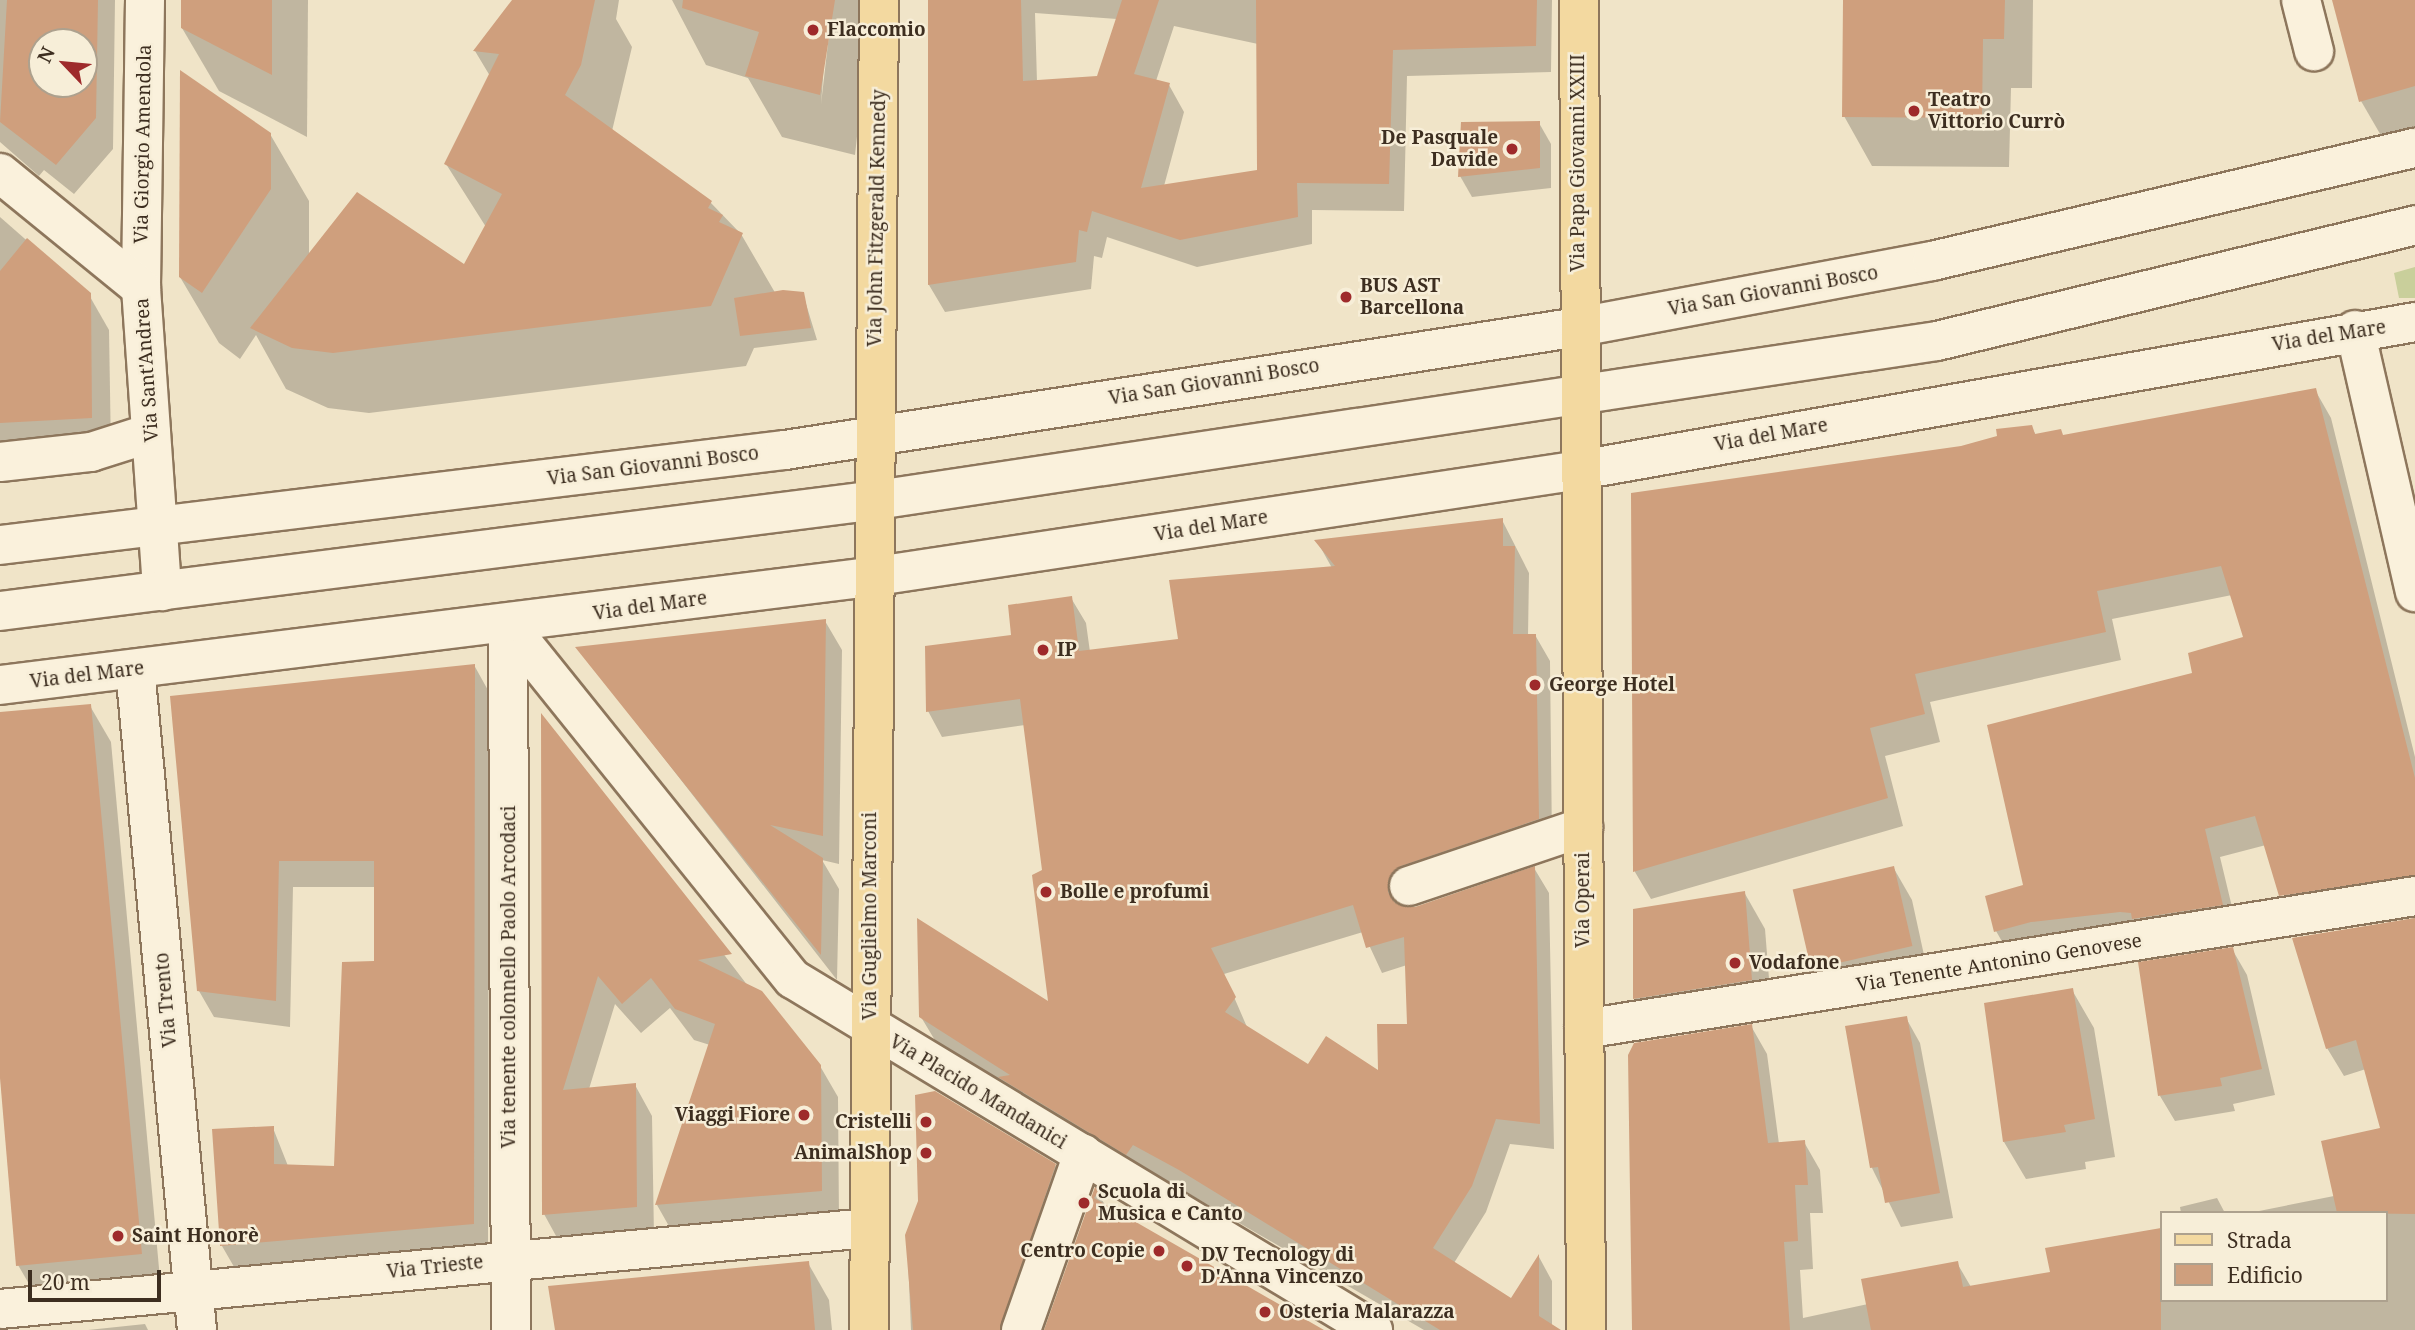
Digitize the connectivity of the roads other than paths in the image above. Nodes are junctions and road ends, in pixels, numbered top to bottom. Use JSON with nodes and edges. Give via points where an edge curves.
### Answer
{"nodes":[{"id":1,"x":145,"y":0,"type":"edge"},
{"id":2,"x":879,"y":0,"type":"edge"},
{"id":3,"x":1579,"y":0,"type":"edge"},
{"id":4,"x":2301,"y":0,"type":"edge"},
{"id":5,"x":2315,"y":51,"type":"dead end"},
{"id":6,"x":2415,"y":148,"type":"edge"},
{"id":7,"x":0,"y":173,"type":"edge"},
{"id":8,"x":2415,"y":225,"type":"edge"},
{"id":9,"x":141,"y":288,"type":"junction"},
{"id":10,"x":2415,"y":323,"type":"edge"},
{"id":11,"x":1579,"y":327,"type":"junction"},
{"id":12,"x":2356,"y":330,"type":"junction"},
{"id":13,"x":1579,"y":397,"type":"junction"},
{"id":14,"x":151,"y":433,"type":"junction"},
{"id":15,"x":871,"y":437,"type":"junction"},
{"id":16,"x":0,"y":462,"type":"edge"},
{"id":17,"x":1580,"y":470,"type":"junction"},
{"id":18,"x":870,"y":501,"type":"junction"},
{"id":19,"x":158,"y":526,"type":"junction"},
{"id":20,"x":0,"y":545,"type":"edge"},
{"id":21,"x":870,"y":577,"type":"junction"},
{"id":22,"x":162,"y":591,"type":"junction"},
{"id":23,"x":2415,"y":592,"type":"edge"},
{"id":24,"x":0,"y":611,"type":"edge"},
{"id":25,"x":508,"y":625,"type":"junction"},
{"id":26,"x":135,"y":669,"type":"junction"},
{"id":27,"x":0,"y":685,"type":"edge"},
{"id":28,"x":1583,"y":827,"type":"junction"},
{"id":29,"x":1409,"y":886,"type":"dead end"},
{"id":30,"x":2415,"y":896,"type":"edge"},
{"id":31,"x":870,"y":1027,"type":"junction"},
{"id":32,"x":1584,"y":1029,"type":"junction"},
{"id":33,"x":1083,"y":1154,"type":"junction"},
{"id":34,"x":869,"y":1228,"type":"junction"},
{"id":35,"x":510,"y":1260,"type":"junction"},
{"id":36,"x":193,"y":1291,"type":"junction"},
{"id":37,"x":0,"y":1309,"type":"edge"},
{"id":38,"x":1350,"y":1323,"type":"edge"},
{"id":39,"x":197,"y":1330,"type":"edge"},
{"id":40,"x":511,"y":1330,"type":"edge"},
{"id":41,"x":869,"y":1330,"type":"edge"},
{"id":42,"x":1021,"y":1330,"type":"edge"},
{"id":43,"x":1586,"y":1330,"type":"edge"}],
"edges":[{"from":1,"to":9,"type":"street","name":"Via Giorgio Amendola"},
{"from":2,"to":15,"type":"main road","name":"Via John Fitzgerald Kennedy"},
{"from":3,"to":11,"type":"main road","name":"Via Papa Giovanni XXIII"},
{"from":4,"to":5,"type":"street"},
{"from":6,"to":11,"type":"street","name":"Via San Giovanni Bosco","via":[[1932,261]]},
{"from":7,"to":9,"type":"street","name":"Via Sant'Andrea"},
{"from":8,"to":13,"type":"street","via":[[1937,341]]},
{"from":9,"to":14,"type":"street","name":"Via Sant'Andrea"},
{"from":10,"to":12,"type":"street","name":"Via del Mare"},
{"from":11,"to":13,"type":"main road","name":"Via Papa Giovanni XXIII"},
{"from":11,"to":15,"type":"street","name":"Via San Giovanni Bosco"},
{"from":12,"to":17,"type":"street","name":"Via del Mare"},
{"from":12,"to":23,"type":"street"},
{"from":13,"to":17,"type":"main road","name":"Via Operai"},
{"from":13,"to":18,"type":"street"},
{"from":14,"to":16,"type":"street","via":[[91,452]]},
{"from":14,"to":19,"type":"street","name":"Via Sant'Andrea"},
{"from":15,"to":18,"type":"main road","name":"Via John Fitzgerald Kennedy"},
{"from":15,"to":19,"type":"street","name":"Via San Giovanni Bosco"},
{"from":17,"to":21,"type":"street","name":"Via del Mare"},
{"from":17,"to":28,"type":"main road","name":"Via Operai"},
{"from":18,"to":21,"type":"main road","name":"Via Guglielmo Marconi"},
{"from":18,"to":22,"type":"street"},
{"from":19,"to":20,"type":"street","name":"Via San Giovanni Bosco"},
{"from":19,"to":22,"type":"street","name":"Via Sant'Andrea"},
{"from":21,"to":25,"type":"street","name":"Via del Mare"},
{"from":21,"to":31,"type":"main road","name":"Via Guglielmo Marconi"},
{"from":22,"to":24,"type":"street"},
{"from":25,"to":26,"type":"street","name":"Via del Mare"},
{"from":25,"to":31,"type":"street","name":"Via Placido Mandanici","via":[[793,979]]},
{"from":25,"to":35,"type":"street","name":"Via tenente colonnello Paolo Arcodaci"},
{"from":26,"to":27,"type":"street","name":"Via del Mare"},
{"from":26,"to":36,"type":"street","name":"Via Trento"},
{"from":28,"to":29,"type":"street"},
{"from":28,"to":32,"type":"main road","name":"Via Operai"},
{"from":30,"to":32,"type":"street","name":"Via Tenente Antonino Genovese"},
{"from":31,"to":33,"type":"street","name":"Via Placido Mandanici"},
{"from":31,"to":34,"type":"main road","name":"Via Guglielmo Marconi"},
{"from":32,"to":43,"type":"main road","name":"Via Operai"},
{"from":33,"to":38,"type":"street","name":"Via Placido Mandanici"},
{"from":33,"to":42,"type":"street"},
{"from":34,"to":35,"type":"street","name":"Via Trieste"},
{"from":34,"to":41,"type":"main road","name":"Via Guglielmo Marconi"},
{"from":35,"to":36,"type":"street","name":"Via Trieste"},
{"from":35,"to":40,"type":"street","name":"Via tenente colonnello Paolo Arcodaci"},
{"from":36,"to":37,"type":"street","name":"Via Trieste"},
{"from":36,"to":39,"type":"street","name":"Via Trento"}]}
